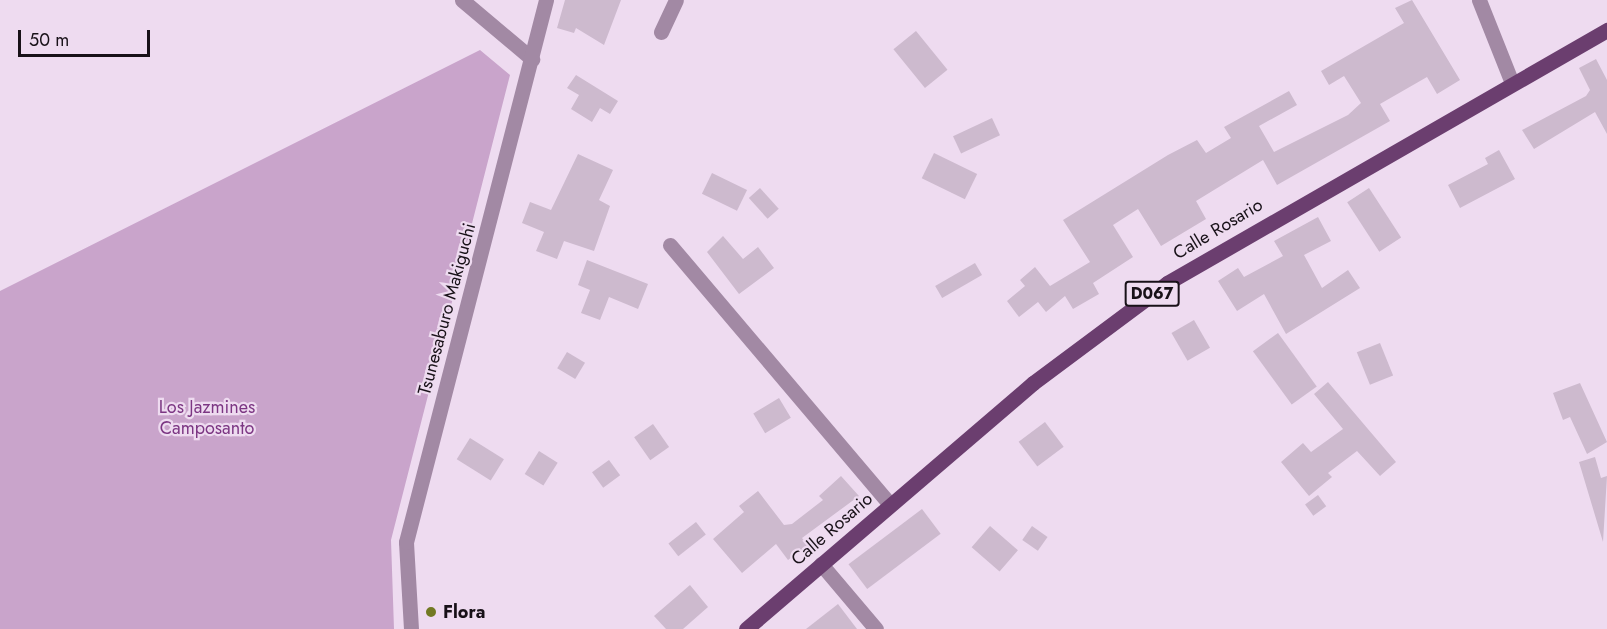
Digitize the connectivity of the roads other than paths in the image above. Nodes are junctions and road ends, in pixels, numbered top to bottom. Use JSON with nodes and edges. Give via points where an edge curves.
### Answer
{"nodes":[{"id":1,"x":462,"y":0,"type":"edge"},
{"id":2,"x":546,"y":0,"type":"edge"},
{"id":3,"x":676,"y":0,"type":"edge"},
{"id":4,"x":1479,"y":0,"type":"edge"},
{"id":5,"x":1607,"y":30,"type":"edge"},
{"id":6,"x":661,"y":32,"type":"dead end"},
{"id":7,"x":532,"y":59,"type":"junction"},
{"id":8,"x":1512,"y":83,"type":"junction"},
{"id":9,"x":670,"y":245,"type":"dead end"},
{"id":10,"x":890,"y":504,"type":"junction"},
{"id":11,"x":822,"y":564,"type":"junction"},
{"id":12,"x":411,"y":629,"type":"edge"},
{"id":13,"x":746,"y":629,"type":"edge"},
{"id":14,"x":876,"y":629,"type":"edge"}],
"edges":[{"from":1,"to":7,"type":"street"},
{"from":2,"to":7,"type":"street","name":"Tsunesaburo Makiguchi"},
{"from":3,"to":6,"type":"street"},
{"from":4,"to":8,"type":"street"},
{"from":5,"to":8,"type":"main road","name":"Calle Rosario","number":"D067"},
{"from":7,"to":12,"type":"street","name":"Tsunesaburo Makiguchi","via":[[406,542]]},
{"from":8,"to":10,"type":"main road","name":"Calle Rosario","number":"D067","via":[[1167,283],[1042,376]]},
{"from":9,"to":10,"type":"street"},
{"from":10,"to":11,"type":"main road","name":"Calle Rosario","number":"D067"},
{"from":11,"to":13,"type":"main road","name":"Calle Rosario","number":"D067"},
{"from":11,"to":14,"type":"street"}]}
